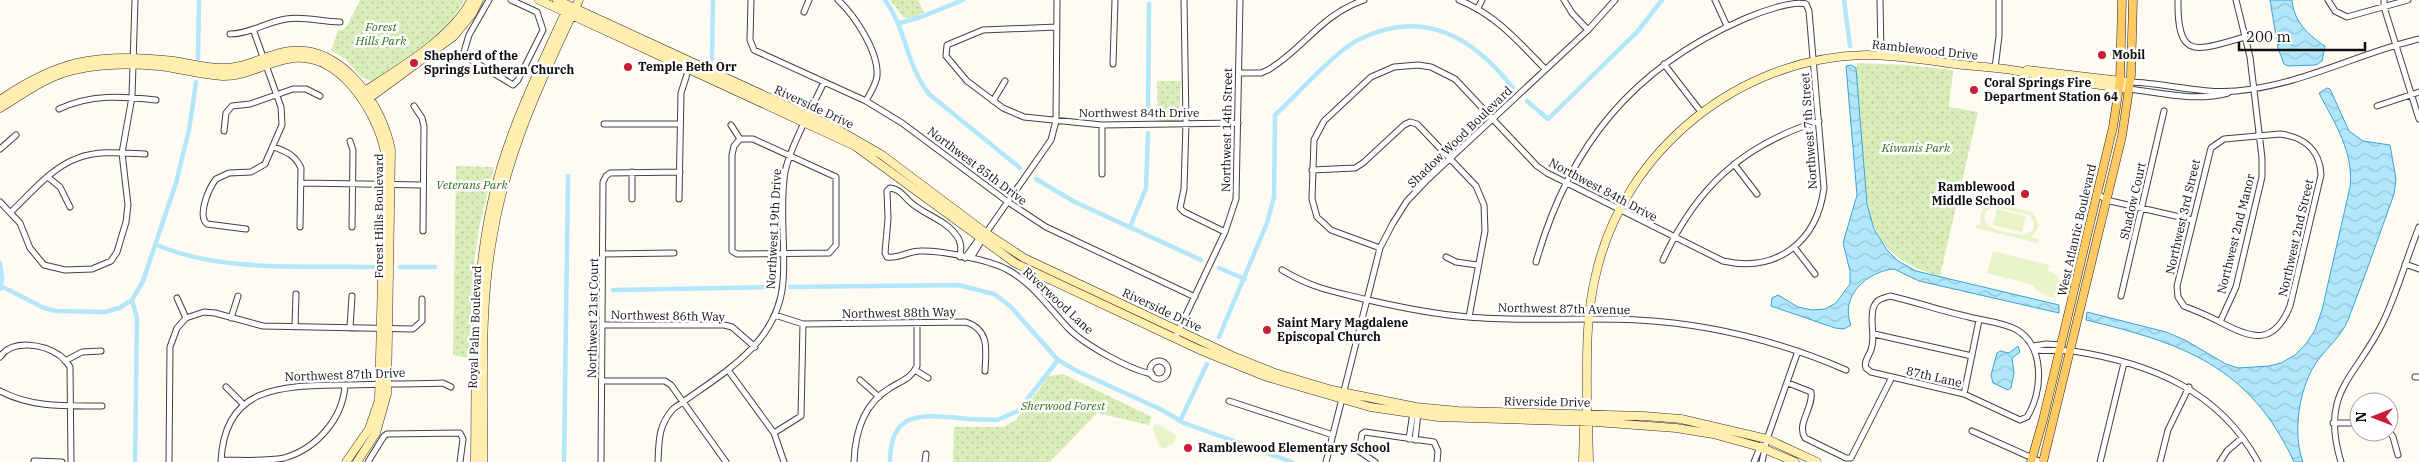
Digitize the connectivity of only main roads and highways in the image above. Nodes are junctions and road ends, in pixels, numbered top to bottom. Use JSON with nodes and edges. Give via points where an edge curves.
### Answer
{"nodes":[{"id":1,"x":2122,"y":0,"type":"edge"},
{"id":2,"x":2133,"y":0,"type":"edge"},
{"id":3,"x":2032,"y":460,"type":"edge"},
{"id":4,"x":2042,"y":462,"type":"edge"}],
"edges":[{"from":1,"to":3,"type":"main road","name":"West Atlantic Boulevard","via":[[2119,84],[2113,127]]},
{"from":2,"to":4,"type":"main road","name":"West Atlantic Boulevard","via":[[2130,85],[2122,136]]}]}
